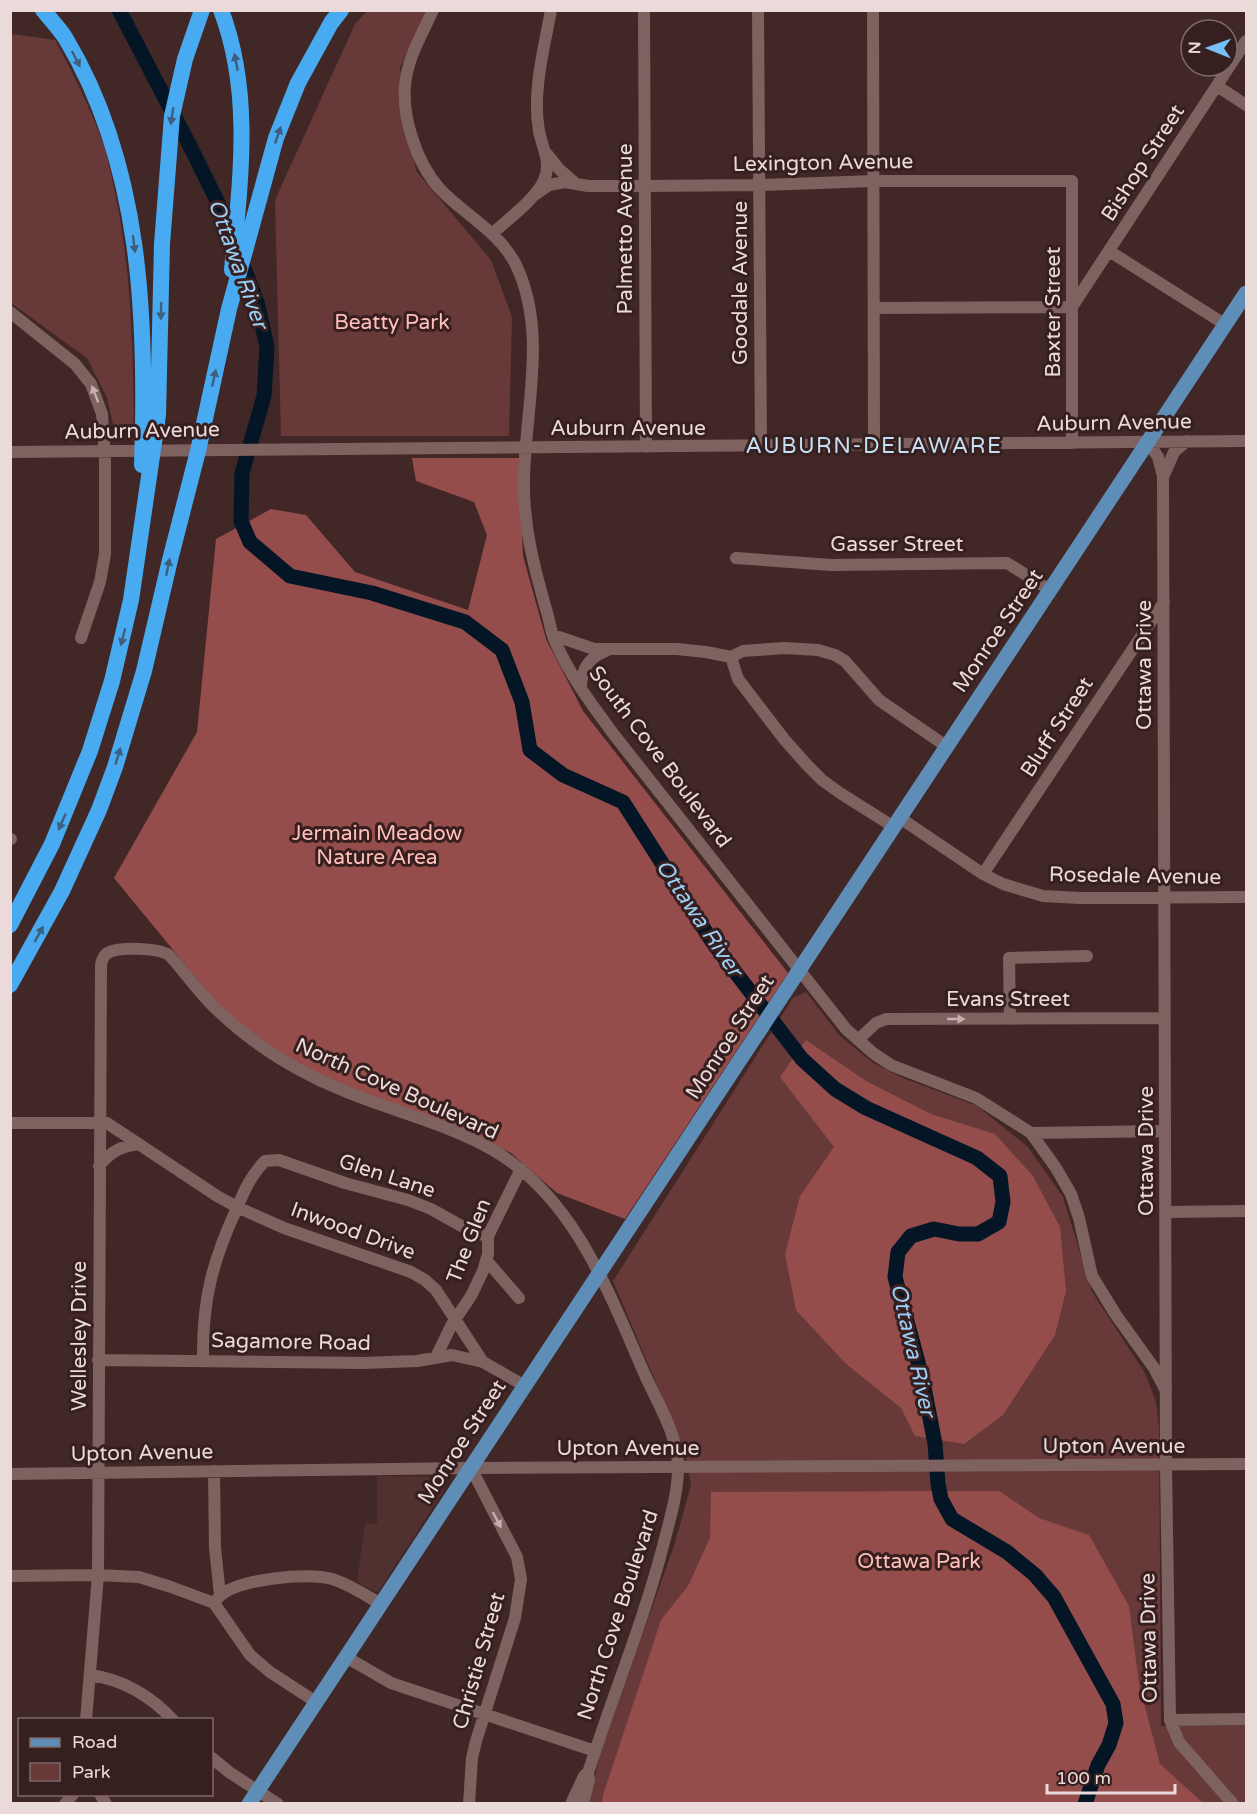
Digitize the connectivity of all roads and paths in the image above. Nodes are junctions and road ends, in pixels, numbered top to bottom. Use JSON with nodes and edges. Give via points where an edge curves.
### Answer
{"nodes":[{"id":1,"x":43,"y":10,"type":"edge"},
{"id":2,"x":202,"y":10,"type":"edge"},
{"id":3,"x":221,"y":10,"type":"edge"},
{"id":4,"x":341,"y":10,"type":"edge"},
{"id":5,"x":433,"y":10,"type":"edge"},
{"id":6,"x":551,"y":10,"type":"edge"},
{"id":7,"x":644,"y":10,"type":"edge"},
{"id":8,"x":758,"y":10,"type":"edge"},
{"id":9,"x":873,"y":10,"type":"edge"},
{"id":10,"x":1246,"y":41,"type":"edge"},
{"id":11,"x":1217,"y":86,"type":"junction"},
{"id":12,"x":1246,"y":105,"type":"edge"},
{"id":13,"x":546,"y":152,"type":"junction"},
{"id":14,"x":874,"y":181,"type":"junction"},
{"id":15,"x":1072,"y":181,"type":"joint"},
{"id":16,"x":575,"y":183,"type":"junction"},
{"id":17,"x":759,"y":185,"type":"junction"},
{"id":18,"x":645,"y":186,"type":"junction"},
{"id":19,"x":536,"y":194,"type":"junction"},
{"id":20,"x":493,"y":233,"type":"junction"},
{"id":21,"x":1109,"y":250,"type":"junction"},
{"id":22,"x":1246,"y":293,"type":"edge"},
{"id":23,"x":1072,"y":307,"type":"junction"},
{"id":24,"x":874,"y":308,"type":"junction"},
{"id":25,"x":10,"y":312,"type":"edge"},
{"id":26,"x":228,"y":315,"type":"junction"},
{"id":27,"x":1226,"y":325,"type":"junction"},
{"id":28,"x":1187,"y":441,"type":"junction"},
{"id":29,"x":1246,"y":441,"type":"edge"},
{"id":30,"x":1148,"y":442,"type":"junction"},
{"id":31,"x":1072,"y":443,"type":"junction"},
{"id":32,"x":874,"y":446,"type":"junction"},
{"id":33,"x":646,"y":447,"type":"junction"},
{"id":34,"x":760,"y":447,"type":"junction"},
{"id":35,"x":527,"y":448,"type":"junction"},
{"id":36,"x":104,"y":451,"type":"junction"},
{"id":37,"x":10,"y":452,"type":"edge"},
{"id":38,"x":1163,"y":476,"type":"junction"},
{"id":39,"x":736,"y":558,"type":"dead end"},
{"id":40,"x":138,"y":559,"type":"junction"},
{"id":41,"x":1050,"y":590,"type":"junction"},
{"id":42,"x":1164,"y":602,"type":"junction"},
{"id":43,"x":553,"y":635,"type":"junction"},
{"id":44,"x":81,"y":638,"type":"dead end"},
{"id":45,"x":610,"y":650,"type":"junction"},
{"id":46,"x":731,"y":657,"type":"junction"},
{"id":47,"x":581,"y":686,"type":"junction"},
{"id":48,"x":946,"y":746,"type":"junction"},
{"id":49,"x":897,"y":823,"type":"junction"},
{"id":50,"x":983,"y":874,"type":"junction"},
{"id":51,"x":1246,"y":897,"type":"edge"},
{"id":52,"x":1165,"y":898,"type":"junction"},
{"id":53,"x":10,"y":925,"type":"edge"},
{"id":54,"x":105,"y":954,"type":"joint"},
{"id":55,"x":1087,"y":956,"type":"dead end"},
{"id":56,"x":796,"y":976,"type":"junction"},
{"id":57,"x":10,"y":985,"type":"edge"},
{"id":58,"x":1165,"y":1018,"type":"junction"},
{"id":59,"x":1010,"y":1019,"type":"junction"},
{"id":60,"x":858,"y":1040,"type":"junction"},
{"id":61,"x":99,"y":1122,"type":"junction"},
{"id":62,"x":10,"y":1123,"type":"edge"},
{"id":63,"x":1166,"y":1131,"type":"junction"},
{"id":64,"x":1031,"y":1132,"type":"junction"},
{"id":65,"x":139,"y":1144,"type":"junction"},
{"id":66,"x":99,"y":1166,"type":"junction"},
{"id":67,"x":521,"y":1169,"type":"junction"},
{"id":68,"x":237,"y":1207,"type":"junction"},
{"id":69,"x":1246,"y":1211,"type":"edge"},
{"id":70,"x":1166,"y":1212,"type":"junction"},
{"id":71,"x":488,"y":1236,"type":"junction"},
{"id":72,"x":486,"y":1260,"type":"junction"},
{"id":73,"x":600,"y":1273,"type":"junction"},
{"id":74,"x":519,"y":1298,"type":"dead end"},
{"id":75,"x":455,"y":1319,"type":"junction"},
{"id":76,"x":436,"y":1357,"type":"junction"},
{"id":77,"x":98,"y":1360,"type":"junction"},
{"id":78,"x":203,"y":1361,"type":"junction"},
{"id":79,"x":483,"y":1362,"type":"junction"},
{"id":80,"x":525,"y":1386,"type":"junction"},
{"id":81,"x":1166,"y":1391,"type":"junction"},
{"id":82,"x":1246,"y":1464,"type":"edge"},
{"id":83,"x":1166,"y":1466,"type":"junction"},
{"id":84,"x":471,"y":1468,"type":"junction"},
{"id":85,"x":679,"y":1468,"type":"junction"},
{"id":86,"x":213,"y":1471,"type":"junction"},
{"id":87,"x":98,"y":1472,"type":"junction"},
{"id":88,"x":10,"y":1474,"type":"edge"},
{"id":89,"x":98,"y":1575,"type":"junction"},
{"id":90,"x":10,"y":1576,"type":"edge"},
{"id":91,"x":217,"y":1599,"type":"junction"},
{"id":92,"x":381,"y":1604,"type":"junction"},
{"id":93,"x":346,"y":1657,"type":"junction"},
{"id":94,"x":90,"y":1674,"type":"junction"},
{"id":95,"x":316,"y":1702,"type":"junction"},
{"id":96,"x":484,"y":1714,"type":"junction"},
{"id":97,"x":86,"y":1718,"type":"edge"},
{"id":98,"x":172,"y":1718,"type":"edge"},
{"id":99,"x":1246,"y":1719,"type":"edge"},
{"id":100,"x":1170,"y":1720,"type":"junction"},
{"id":101,"x":595,"y":1751,"type":"junction"},
{"id":102,"x":213,"y":1759,"type":"edge"},
{"id":103,"x":588,"y":1773,"type":"junction"},
{"id":104,"x":258,"y":1790,"type":"junction"},
{"id":105,"x":249,"y":1803,"type":"edge"},
{"id":106,"x":278,"y":1803,"type":"edge"},
{"id":107,"x":469,"y":1803,"type":"edge"},
{"id":108,"x":571,"y":1803,"type":"edge"},
{"id":109,"x":583,"y":1803,"type":"edge"},
{"id":110,"x":1233,"y":1803,"type":"edge"}],
"edges":[{"from":1,"to":40,"type":"highway","one_way":true,"via":[[65,38],[108,129],[133,237],[143,356]]},
{"from":2,"to":40,"type":"highway","one_way":true,"via":[[185,59],[172,116],[165,190],[158,415]]},
{"from":26,"to":3,"type":"highway","one_way":true,"via":[[242,140],[238,72]]},
{"from":26,"to":4,"type":"highway","one_way":true,"via":[[276,138],[298,83]]},
{"from":5,"to":20,"type":"street","name":"South Cove Boulevard","via":[[406,78],[406,116],[416,150],[439,188]]},
{"from":6,"to":13,"type":"street","via":[[537,116]]},
{"from":7,"to":18,"type":"street","name":"Palmetto Avenue"},
{"from":8,"to":17,"type":"street","name":"Goodale Avenue"},
{"from":9,"to":14,"type":"street"},
{"from":10,"to":11,"type":"street","name":"Bishop Street"},
{"from":11,"to":12,"type":"street"},
{"from":11,"to":21,"type":"street","name":"Bishop Street"},
{"from":13,"to":16,"type":"street"},
{"from":13,"to":19,"type":"street","via":[[548,168]]},
{"from":14,"to":15,"type":"street","name":"Lexington Avenue"},
{"from":14,"to":17,"type":"street","name":"Lexington Avenue"},
{"from":14,"to":24,"type":"street"},
{"from":15,"to":23,"type":"street","name":"Baxter Street"},
{"from":16,"to":18,"type":"street","name":"Lexington Avenue"},
{"from":16,"to":19,"type":"street","name":"Lexington Avenue","via":[[549,184]]},
{"from":17,"to":18,"type":"street","name":"Lexington Avenue"},
{"from":17,"to":34,"type":"street","name":"Goodale Avenue"},
{"from":18,"to":33,"type":"street","name":"Palmetto Avenue"},
{"from":19,"to":20,"type":"street"},
{"from":20,"to":35,"type":"street","name":"South Cove Boulevard","via":[[515,264],[530,305],[533,326]]},
{"from":21,"to":23,"type":"street","name":"Bishop Street"},
{"from":21,"to":27,"type":"street"},
{"from":22,"to":27,"type":"main road","name":"Monroe Street"},
{"from":23,"to":24,"type":"street"},
{"from":23,"to":31,"type":"street","name":"Baxter Street"},
{"from":24,"to":32,"type":"street"},
{"from":36,"to":25,"type":"street","one_way":true,"via":[[102,414],[92,384],[75,364]]},
{"from":57,"to":26,"type":"highway","one_way":true,"via":[[62,891],[115,766],[144,671]]},
{"from":27,"to":30,"type":"main road","name":"Monroe Street"},
{"from":28,"to":29,"type":"street","name":"Auburn Avenue"},
{"from":28,"to":30,"type":"street","name":"Auburn Avenue"},
{"from":28,"to":38,"type":"street","name":"Ottawa Drive","via":[[1174,452]]},
{"from":30,"to":31,"type":"street","name":"Auburn Avenue"},
{"from":30,"to":38,"type":"street","name":"Ottawa Drive","via":[[1158,457]]},
{"from":30,"to":41,"type":"main road","name":"Monroe Street"},
{"from":31,"to":32,"type":"street","name":"Auburn Avenue"},
{"from":32,"to":34,"type":"street","name":"Auburn Avenue"},
{"from":33,"to":34,"type":"street","name":"Auburn Avenue"},
{"from":33,"to":35,"type":"street","name":"Auburn Avenue"},
{"from":35,"to":36,"type":"street","name":"Auburn Avenue"},
{"from":35,"to":43,"type":"street","name":"South Cove Boulevard","via":[[524,480],[528,537]]},
{"from":36,"to":37,"type":"street","name":"Auburn Avenue"},
{"from":36,"to":44,"type":"street","via":[[105,554]]},
{"from":38,"to":42,"type":"street","name":"Ottawa Drive"},
{"from":39,"to":41,"type":"street","name":"Gasser Street","via":[[831,565],[1007,563]]},
{"from":40,"to":53,"type":"highway","one_way":true,"via":[[117,661],[90,751],[52,844]]},
{"from":41,"to":48,"type":"main road","name":"Monroe Street"},
{"from":42,"to":50,"type":"street","name":"Bluff Street"},
{"from":42,"to":52,"type":"street","name":"Ottawa Drive"},
{"from":43,"to":45,"type":"street","via":[[594,649]]},
{"from":43,"to":47,"type":"street","name":"South Cove Boulevard"},
{"from":45,"to":46,"type":"street","via":[[678,649]]},
{"from":45,"to":47,"type":"street","via":[[590,659],[581,676]]},
{"from":46,"to":48,"type":"street","via":[[743,651],[784,648],[835,655],[879,700]]},
{"from":46,"to":49,"type":"street","name":"Rosedale Avenue","via":[[738,679],[822,780]]},
{"from":47,"to":56,"type":"street","name":"South Cove Boulevard"},
{"from":48,"to":49,"type":"main road","name":"Monroe Street"},
{"from":49,"to":50,"type":"street","name":"Rosedale Avenue"},
{"from":49,"to":56,"type":"main road","name":"Monroe Street"},
{"from":50,"to":52,"type":"street","name":"Rosedale Avenue","via":[[1043,896]]},
{"from":51,"to":52,"type":"street","name":"Rosedale Avenue"},
{"from":52,"to":58,"type":"street","name":"Ottawa Drive"},
{"from":54,"to":61,"type":"street","name":"Wellesley Drive","via":[[101,968]]},
{"from":54,"to":67,"type":"street","name":"North Cove Boulevard","via":[[113,950],[162,950],[244,1035],[285,1062],[343,1091],[416,1116],[492,1149]]},
{"from":55,"to":59,"type":"street","via":[[1009,958]]},
{"from":56,"to":60,"type":"street","name":"South Cove Boulevard"},
{"from":56,"to":73,"type":"main road","name":"Monroe Street"},
{"from":58,"to":59,"type":"street","name":"Evans Street"},
{"from":58,"to":63,"type":"street","name":"Ottawa Drive"},
{"from":60,"to":59,"type":"street","name":"Evans Street","one_way":true,"via":[[886,1019]]},
{"from":60,"to":64,"type":"street","name":"South Cove Boulevard","via":[[891,1065],[976,1098]]},
{"from":61,"to":62,"type":"street","name":"Inwood Drive"},
{"from":61,"to":65,"type":"street","name":"Inwood Drive"},
{"from":61,"to":66,"type":"street","name":"Wellesley Drive"},
{"from":63,"to":64,"type":"street"},
{"from":63,"to":70,"type":"street","name":"Ottawa Drive"},
{"from":64,"to":81,"type":"street","name":"South Cove Boulevard","via":[[1071,1194],[1092,1276]]},
{"from":65,"to":66,"type":"street","via":[[116,1150]]},
{"from":65,"to":68,"type":"street","name":"Inwood Drive"},
{"from":66,"to":77,"type":"street","name":"Wellesley Drive"},
{"from":67,"to":71,"type":"street","name":"The Glen"},
{"from":67,"to":73,"type":"street","name":"North Cove Boulevard","via":[[567,1220]]},
{"from":68,"to":71,"type":"street","name":"Glen Lane","via":[[258,1168],[272,1159],[408,1200],[474,1233]]},
{"from":68,"to":75,"type":"street","name":"Inwood Drive","via":[[284,1228],[411,1272],[436,1290]]},
{"from":68,"to":78,"type":"street","via":[[217,1255],[207,1296]]},
{"from":69,"to":70,"type":"street"},
{"from":70,"to":81,"type":"street","name":"Ottawa Drive"},
{"from":71,"to":72,"type":"street","name":"The Glen"},
{"from":72,"to":74,"type":"street"},
{"from":72,"to":75,"type":"street","name":"The Glen","via":[[471,1296]]},
{"from":73,"to":80,"type":"main road","name":"Monroe Street"},
{"from":73,"to":85,"type":"street","name":"North Cove Boulevard","via":[[671,1432]]},
{"from":75,"to":76,"type":"street","name":"The Glen"},
{"from":75,"to":79,"type":"street","name":"Inwood Drive"},
{"from":76,"to":78,"type":"street","name":"Sagamore Road","via":[[375,1363]]},
{"from":76,"to":79,"type":"street","name":"Sagamore Road","via":[[452,1355]]},
{"from":77,"to":78,"type":"street","name":"Sagamore Road"},
{"from":77,"to":87,"type":"street","name":"Wellesley Drive"},
{"from":79,"to":80,"type":"street","name":"Inwood Drive"},
{"from":80,"to":84,"type":"main road","name":"Monroe Street"},
{"from":81,"to":83,"type":"street","name":"Ottawa Drive"},
{"from":82,"to":83,"type":"street","name":"Upton Avenue"},
{"from":83,"to":85,"type":"street","name":"Upton Avenue"},
{"from":83,"to":100,"type":"street","name":"Ottawa Drive"},
{"from":84,"to":85,"type":"street","name":"Upton Avenue"},
{"from":84,"to":86,"type":"street","name":"Upton Avenue"},
{"from":84,"to":92,"type":"main road","name":"Monroe Street"},
{"from":84,"to":96,"type":"street","name":"Christie Street","one_way":true,"via":[[517,1557],[521,1579],[515,1618]]},
{"from":85,"to":101,"type":"street","name":"North Cove Boulevard","via":[[655,1576]]},
{"from":86,"to":87,"type":"street","name":"Upton Avenue"},
{"from":86,"to":91,"type":"street"},
{"from":87,"to":88,"type":"street","name":"Upton Avenue"},
{"from":87,"to":89,"type":"street","name":"Wellesley Drive"},
{"from":89,"to":90,"type":"street"},
{"from":89,"to":91,"type":"street","via":[[139,1578]]},
{"from":89,"to":94,"type":"street","name":"Wellesley Drive"},
{"from":91,"to":92,"type":"street","via":[[234,1589],[277,1577],[317,1575],[351,1586]]},
{"from":91,"to":95,"type":"street","via":[[222,1617],[250,1655]]},
{"from":92,"to":93,"type":"main road","name":"Monroe Street"},
{"from":93,"to":95,"type":"main road","name":"Monroe Street"},
{"from":93,"to":96,"type":"street","via":[[391,1683]]},
{"from":94,"to":97,"type":"street","name":"Wellesley Drive"},
{"from":94,"to":98,"type":"street","via":[[125,1684],[147,1696]]},
{"from":95,"to":104,"type":"main road","name":"Monroe Street"},
{"from":96,"to":101,"type":"street"},
{"from":96,"to":107,"type":"street","name":"Christie Street","via":[[472,1758]]},
{"from":99,"to":100,"type":"street"},
{"from":100,"to":110,"type":"street","name":"Ottawa Drive","via":[[1179,1742]]},
{"from":101,"to":103,"type":"street","name":"North Cove Boulevard"},
{"from":102,"to":104,"type":"street"},
{"from":103,"to":108,"type":"street","name":"North Cove Boulevard"},
{"from":103,"to":109,"type":"street","name":"North Cove Boulevard"},
{"from":104,"to":105,"type":"main road","name":"Monroe Street"},
{"from":104,"to":106,"type":"street"}]}
